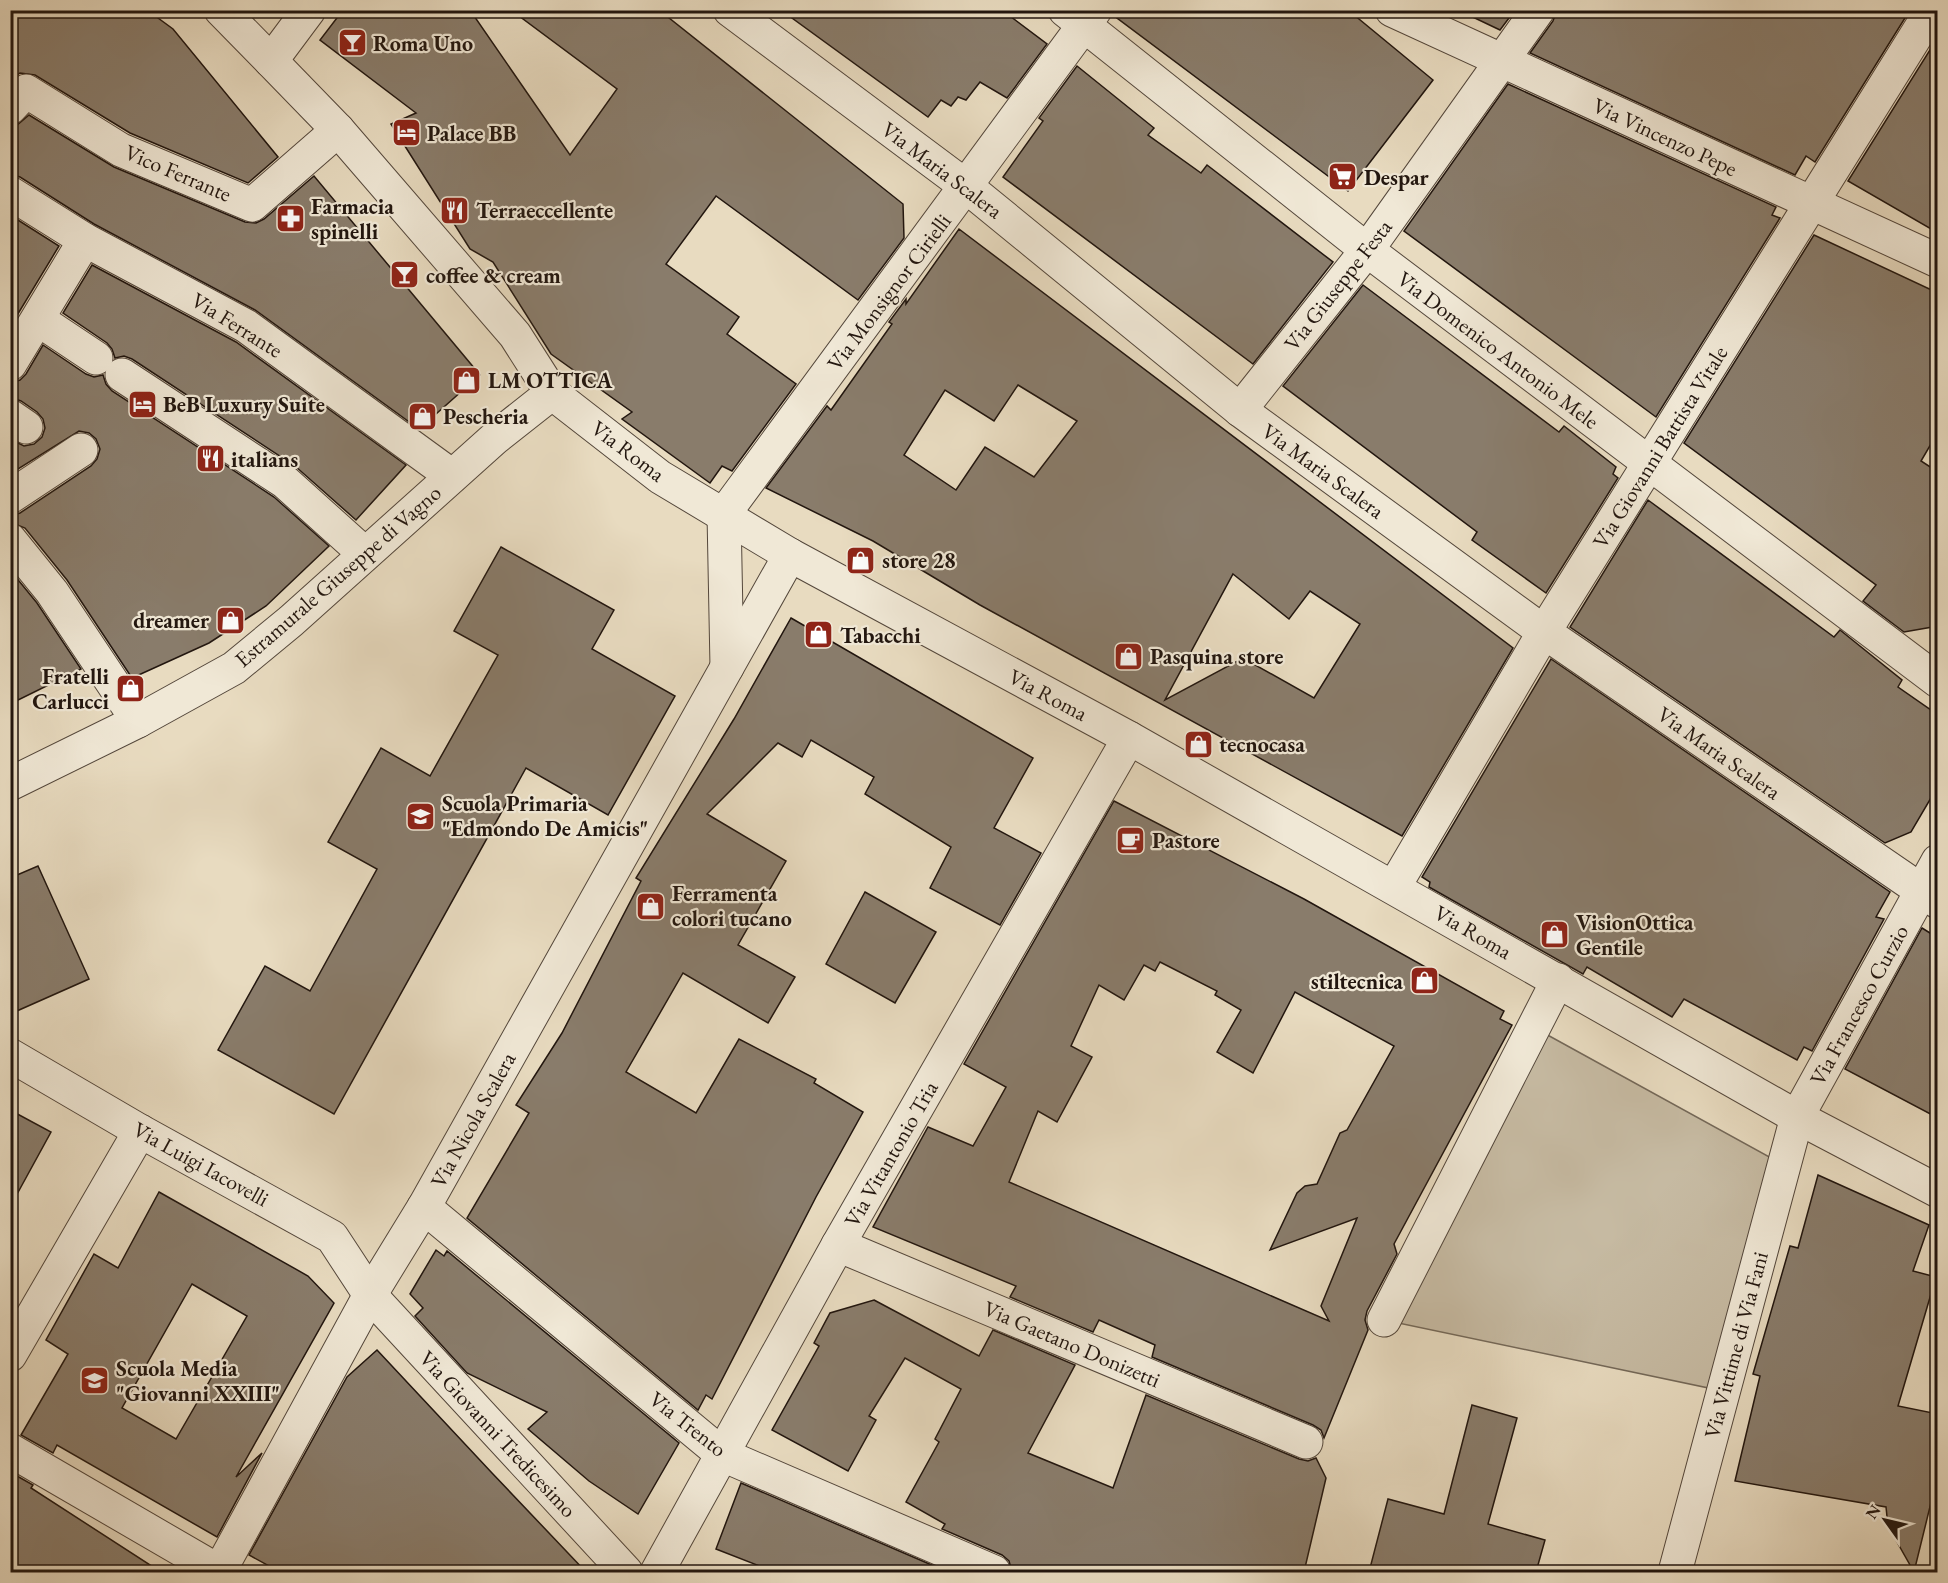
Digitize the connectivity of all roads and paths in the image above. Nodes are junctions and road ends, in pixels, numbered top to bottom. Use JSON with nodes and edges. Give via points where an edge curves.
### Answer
{"nodes":[{"id":1,"x":221,"y":10,"type":"edge"},
{"id":2,"x":309,"y":10,"type":"edge"},
{"id":3,"x":730,"y":10,"type":"edge"},
{"id":4,"x":1392,"y":10,"type":"edge"},
{"id":5,"x":1538,"y":10,"type":"edge"},
{"id":6,"x":1932,"y":10,"type":"edge"},
{"id":7,"x":1081,"y":15,"type":"edge"},
{"id":8,"x":270,"y":61,"type":"junction"},
{"id":9,"x":1502,"y":62,"type":"junction"},
{"id":10,"x":10,"y":108,"type":"edge"},
{"id":11,"x":338,"y":129,"type":"junction"},
{"id":12,"x":967,"y":187,"type":"junction"},
{"id":13,"x":10,"y":193,"type":"edge"},
{"id":14,"x":1811,"y":204,"type":"junction"},
{"id":15,"x":85,"y":240,"type":"junction"},
{"id":16,"x":1367,"y":250,"type":"junction"},
{"id":17,"x":1938,"y":261,"type":"edge"},
{"id":18,"x":39,"y":320,"type":"junction"},
{"id":19,"x":10,"y":364,"type":"edge"},
{"id":20,"x":552,"y":393,"type":"junction"},
{"id":21,"x":1240,"y":410,"type":"junction"},
{"id":22,"x":81,"y":450,"type":"dead end"},
{"id":23,"x":1648,"y":464,"type":"junction"},
{"id":24,"x":452,"y":476,"type":"junction"},
{"id":25,"x":10,"y":497,"type":"edge"},
{"id":26,"x":724,"y":514,"type":"junction"},
{"id":27,"x":10,"y":540,"type":"edge"},
{"id":28,"x":365,"y":554,"type":"junction"},
{"id":29,"x":790,"y":555,"type":"junction"},
{"id":30,"x":1544,"y":632,"type":"junction"},
{"id":31,"x":727,"y":667,"type":"junction"},
{"id":32,"x":1938,"y":681,"type":"edge"},
{"id":33,"x":138,"y":721,"type":"junction"},
{"id":34,"x":1129,"y":738,"type":"junction"},
{"id":35,"x":10,"y":784,"type":"edge"},
{"id":36,"x":1938,"y":861,"type":"edge"},
{"id":37,"x":1394,"y":887,"type":"junction"},
{"id":38,"x":1929,"y":897,"type":"edge"},
{"id":39,"x":1557,"y":980,"type":"junction"},
{"id":40,"x":10,"y":1055,"type":"edge"},
{"id":41,"x":1797,"y":1117,"type":"junction"},
{"id":42,"x":140,"y":1131,"type":"junction"},
{"id":43,"x":1938,"y":1191,"type":"edge"},
{"id":44,"x":424,"y":1208,"type":"junction"},
{"id":45,"x":838,"y":1245,"type":"junction"},
{"id":46,"x":370,"y":1295,"type":"junction"},
{"id":47,"x":1384,"y":1320,"type":"dead end"},
{"id":48,"x":10,"y":1355,"type":"edge"},
{"id":49,"x":1306,"y":1442,"type":"dead end"},
{"id":50,"x":10,"y":1450,"type":"edge"},
{"id":51,"x":723,"y":1455,"type":"junction"},
{"id":52,"x":219,"y":1572,"type":"edge"},
{"id":53,"x":626,"y":1572,"type":"edge"},
{"id":54,"x":657,"y":1572,"type":"edge"},
{"id":55,"x":994,"y":1572,"type":"edge"},
{"id":56,"x":1675,"y":1572,"type":"edge"}],
"edges":[{"from":1,"to":8,"type":"street","name":"Via Roma"},
{"from":2,"to":8,"type":"street"},
{"from":3,"to":12,"type":"street","name":"Via Maria Scalera"},
{"from":4,"to":9,"type":"street","name":"Via Vincenzo Pepe"},
{"from":5,"to":9,"type":"street","name":"Via Giuseppe Festa"},
{"from":6,"to":14,"type":"street","name":"Via Giovanni Battista Vitale"},
{"from":7,"to":12,"type":"street","name":"Via Monsignor Cirielli"},
{"from":7,"to":16,"type":"street","name":"Via Domenico Antonio Mele"},
{"from":8,"to":11,"type":"street","name":"Via Roma"},
{"from":9,"to":14,"type":"street","name":"Via Vincenzo Pepe"},
{"from":9,"to":16,"type":"street","name":"Via Giuseppe Festa"},
{"from":10,"to":11,"type":"street","name":"Vico Ferrante","via":[[26,91],[121,150],[252,205]]},
{"from":11,"to":20,"type":"street","name":"Via Roma","via":[[515,335]]},
{"from":12,"to":21,"type":"street","name":"Via Maria Scalera"},
{"from":12,"to":26,"type":"street","name":"Via Monsignor Cirielli"},
{"from":13,"to":15,"type":"street","name":"Via Ferrante"},
{"from":14,"to":17,"type":"street","name":"Via Vincenzo Pepe"},
{"from":14,"to":23,"type":"street","name":"Via Giovanni Battista Vitale"},
{"from":15,"to":18,"type":"street"},
{"from":15,"to":24,"type":"street","name":"Via Ferrante","via":[[246,326]]},
{"from":16,"to":21,"type":"street","name":"Via Giuseppe Festa"},
{"from":16,"to":23,"type":"street","name":"Via Domenico Antonio Mele"},
{"from":18,"to":19,"type":"street"},
{"from":18,"to":28,"type":"street","via":[[285,482]]},
{"from":20,"to":24,"type":"street","name":"Estramurale Giuseppe di Vagno"},
{"from":20,"to":26,"type":"street","name":"Via Roma","via":[[660,477]]},
{"from":21,"to":30,"type":"street","name":"Via Maria Scalera"},
{"from":22,"to":25,"type":"street"},
{"from":23,"to":30,"type":"street","name":"Via Giovanni Battista Vitale"},
{"from":23,"to":32,"type":"street","name":"Via Domenico Antonio Mele"},
{"from":24,"to":28,"type":"street","name":"Estramurale Giuseppe di Vagno"},
{"from":26,"to":29,"type":"street","name":"Via Roma"},
{"from":26,"to":31,"type":"street"},
{"from":27,"to":33,"type":"street","via":[[52,592]]},
{"from":28,"to":33,"type":"street","name":"Estramurale Giuseppe di Vagno","via":[[234,668]]},
{"from":29,"to":31,"type":"street","name":"Via Nicola Scalera"},
{"from":29,"to":34,"type":"street","name":"Via Roma"},
{"from":30,"to":37,"type":"street","name":"Via Giovanni Battista Vitale"},
{"from":30,"to":38,"type":"street","name":"Via Maria Scalera"},
{"from":31,"to":44,"type":"street","name":"Via Nicola Scalera"},
{"from":33,"to":35,"type":"street","name":"Estramurale Giuseppe di Vagno"},
{"from":34,"to":37,"type":"street","name":"Via Roma"},
{"from":34,"to":45,"type":"street","name":"Via Vitantonio Tria"},
{"from":36,"to":38,"type":"street","name":"Via Francesco Curzio"},
{"from":37,"to":39,"type":"street","name":"Via Roma"},
{"from":38,"to":41,"type":"street","name":"Via Francesco Curzio"},
{"from":39,"to":41,"type":"street","name":"Via Roma"},
{"from":39,"to":47,"type":"street"},
{"from":40,"to":42,"type":"street","name":"Via Luigi Iacovelli"},
{"from":41,"to":43,"type":"street","name":"Via Roma"},
{"from":41,"to":56,"type":"street","name":"Via Vittime di Via Fani"},
{"from":42,"to":46,"type":"street","name":"Via Luigi Iacovelli","via":[[332,1237]]},
{"from":42,"to":48,"type":"street"},
{"from":44,"to":46,"type":"street","name":"Via Nicola Scalera"},
{"from":44,"to":51,"type":"street","name":"Via Trento"},
{"from":45,"to":49,"type":"street","name":"Via Gaetano Donizetti"},
{"from":45,"to":51,"type":"street","name":"Via Vitantonio Tria"},
{"from":46,"to":52,"type":"street","name":"Via Nicola Scalera"},
{"from":46,"to":53,"type":"street","name":"Via Giovanni Tredicesimo"},
{"from":50,"to":52,"type":"street"},
{"from":51,"to":54,"type":"street","name":"Via Vitantonio Tria"},
{"from":51,"to":55,"type":"street","name":"Via Trento"}]}
